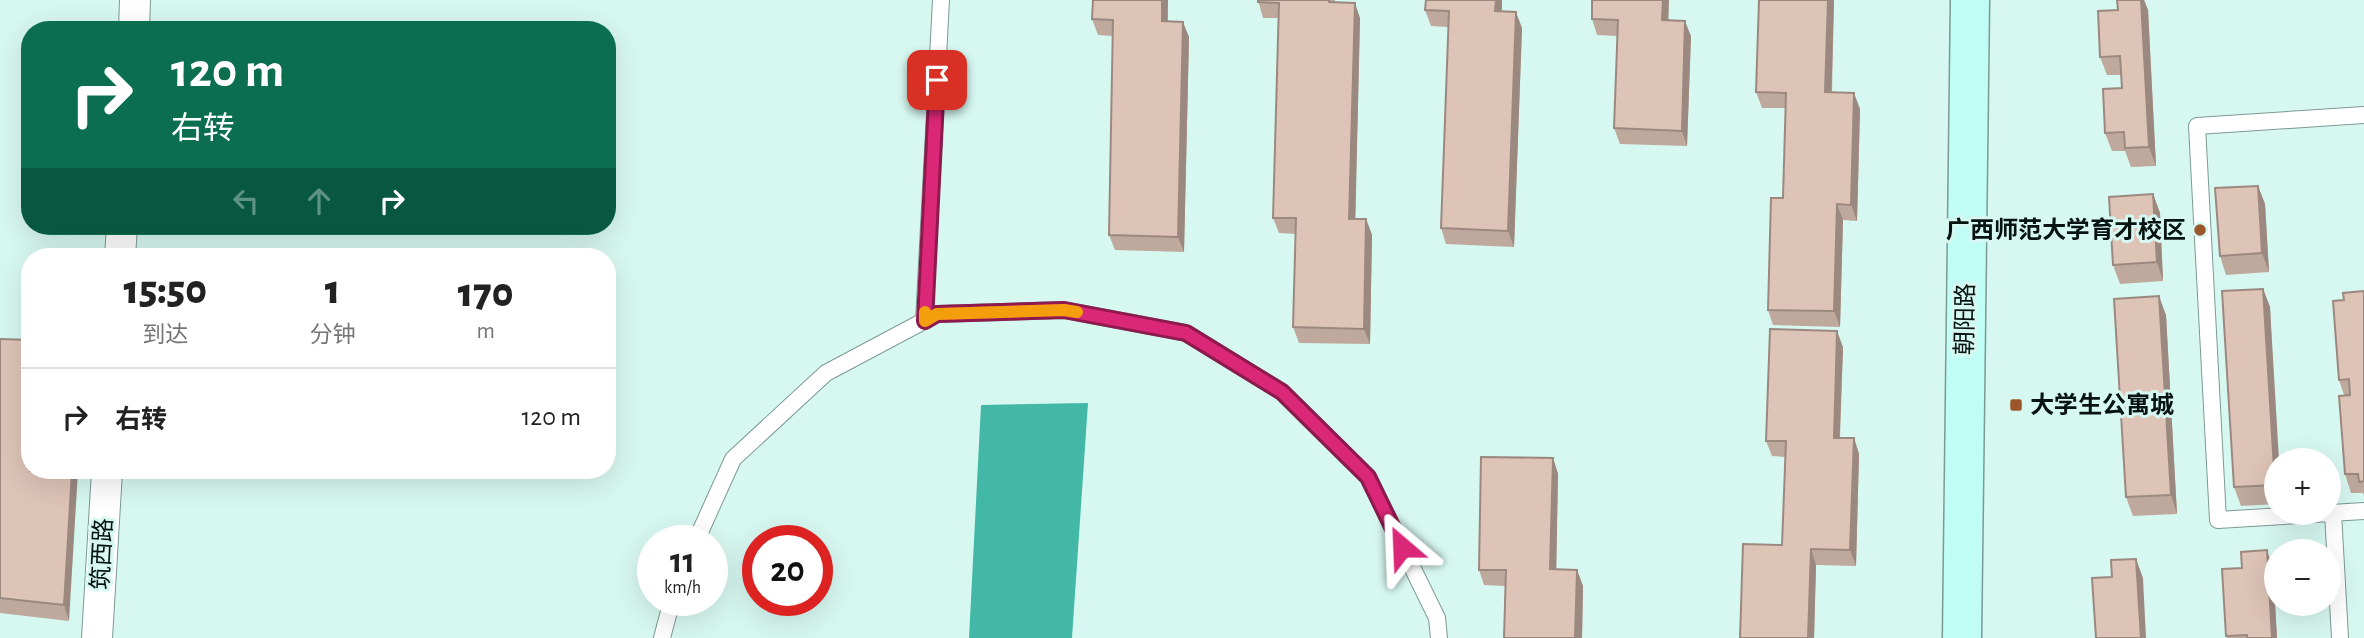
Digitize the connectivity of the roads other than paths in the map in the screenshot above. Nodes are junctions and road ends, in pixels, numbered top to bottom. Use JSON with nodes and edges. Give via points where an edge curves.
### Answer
{"nodes":[{"id":1,"x":135,"y":0,"type":"edge"},
{"id":2,"x":940,"y":0,"type":"edge"},
{"id":3,"x":1970,"y":0,"type":"edge"},
{"id":4,"x":134,"y":21,"type":"edge"},
{"id":5,"x":2364,"y":115,"type":"edge"},
{"id":6,"x":925,"y":321,"type":"junction"},
{"id":7,"x":107,"y":479,"type":"edge"},
{"id":8,"x":2364,"y":512,"type":"edge"},
{"id":9,"x":2341,"y":513,"type":"edge"},
{"id":10,"x":2264,"y":517,"type":"edge"},
{"id":11,"x":703,"y":525,"type":"edge"},
{"id":12,"x":2334,"y":525,"type":"edge"},
{"id":13,"x":668,"y":616,"type":"edge"},
{"id":14,"x":97,"y":638,"type":"edge"},
{"id":15,"x":662,"y":638,"type":"edge"},
{"id":16,"x":1439,"y":638,"type":"edge"},
{"id":17,"x":1962,"y":638,"type":"edge"},
{"id":18,"x":2340,"y":638,"type":"edge"}],
"edges":[{"from":1,"to":4,"type":"street"},
{"from":2,"to":6,"type":"lane"},
{"from":3,"to":17,"type":"street","name":"朝阳路"},
{"from":5,"to":10,"type":"lane","via":[[2197,126],[2218,520]]},
{"from":6,"to":11,"type":"lane","via":[[826,373],[733,459]]},
{"from":6,"to":16,"type":"lane","via":[[937,314],[1064,310],[1186,333],[1271,385],[1368,477],[1437,618]]},
{"from":7,"to":14,"type":"street","name":"筑西路"},
{"from":8,"to":9,"type":"lane"},
{"from":12,"to":18,"type":"lane"},
{"from":13,"to":15,"type":"lane"}]}
